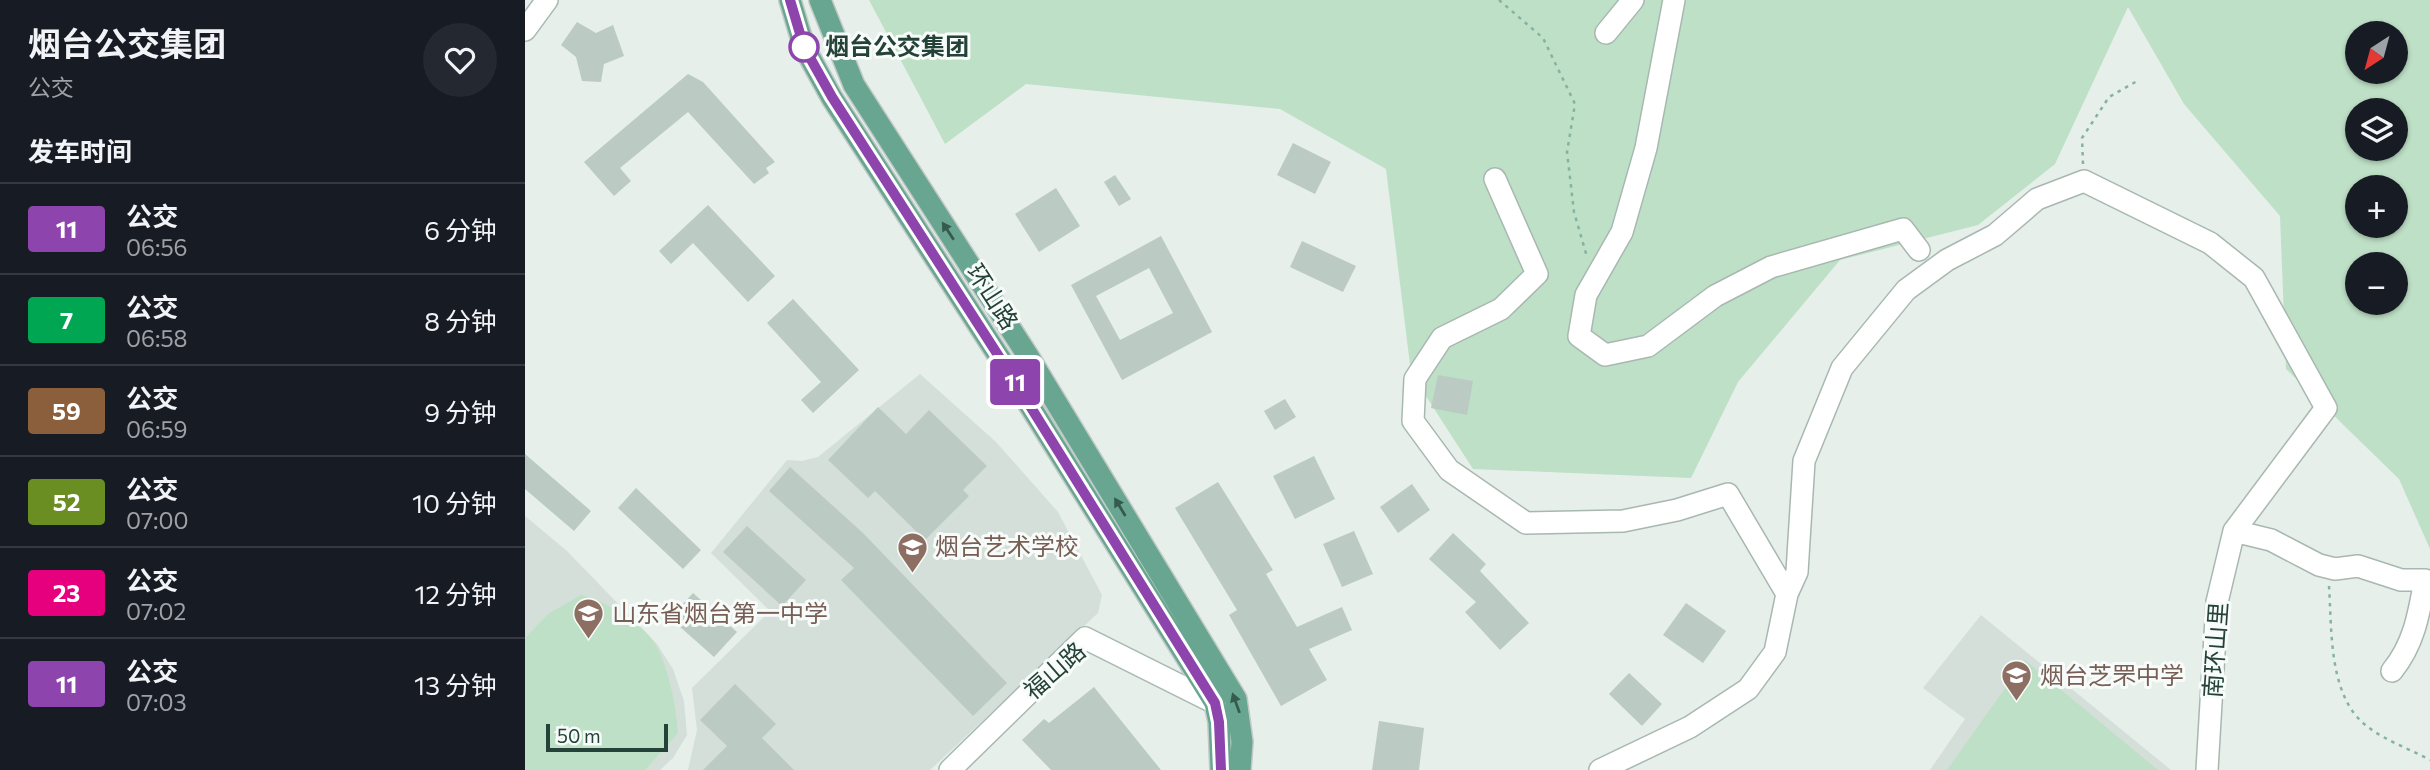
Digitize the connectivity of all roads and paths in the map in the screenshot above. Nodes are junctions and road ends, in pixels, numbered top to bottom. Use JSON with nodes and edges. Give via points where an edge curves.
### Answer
{"nodes":[{"id":1,"x":547,"y":0,"type":"edge"},
{"id":2,"x":790,"y":0,"type":"edge"},
{"id":3,"x":820,"y":0,"type":"edge"},
{"id":4,"x":1499,"y":0,"type":"edge"},
{"id":5,"x":1633,"y":0,"type":"edge"},
{"id":6,"x":1674,"y":0,"type":"edge"},
{"id":7,"x":525,"y":30,"type":"edge"},
{"id":8,"x":1606,"y":33,"type":"dead end"},
{"id":9,"x":2139,"y":80,"type":"dead end"},
{"id":10,"x":1495,"y":179,"type":"dead end"},
{"id":11,"x":2084,"y":181,"type":"junction"},
{"id":12,"x":1919,"y":250,"type":"dead end"},
{"id":13,"x":1594,"y":281,"type":"junction"},
{"id":14,"x":2234,"y":531,"type":"junction"},
{"id":15,"x":2319,"y":565,"type":"junction"},
{"id":16,"x":1787,"y":594,"type":"junction"},
{"id":17,"x":2392,"y":671,"type":"dead end"},
{"id":18,"x":1215,"y":703,"type":"junction"},
{"id":19,"x":2430,"y":760,"type":"edge"},
{"id":20,"x":950,"y":770,"type":"edge"},
{"id":21,"x":1221,"y":770,"type":"edge"},
{"id":22,"x":1240,"y":770,"type":"edge"},
{"id":23,"x":1600,"y":770,"type":"edge"},
{"id":24,"x":2207,"y":770,"type":"edge"}],
"edges":[{"from":1,"to":7,"type":"street"},
{"from":2,"to":18,"type":"main road","name":"环山路","via":[[804,47],[832,97]]},
{"from":22,"to":3,"type":"main road","name":"环山路","one_way":true,"via":[[1242,741],[1236,699],[1028,356],[853,85]]},
{"from":4,"to":13,"type":"path","via":[[1543,38],[1574,104],[1567,152],[1572,200]]},
{"from":5,"to":8,"type":"street"},
{"from":6,"to":13,"type":"street","via":[[1646,148],[1622,232]]},
{"from":9,"to":11,"type":"path","via":[[2109,97],[2082,138]]},
{"from":10,"to":16,"type":"street","via":[[1537,274],[1501,309],[1442,338],[1415,379],[1413,421],[1450,470],[1526,523],[1623,521],[1728,494]]},
{"from":11,"to":14,"type":"street","via":[[2210,243],[2254,278],[2326,408]]},
{"from":11,"to":16,"type":"street","via":[[2037,199],[1995,235],[1906,290],[1842,368],[1804,461],[1797,572]]},
{"from":12,"to":13,"type":"street","via":[[1903,229],[1771,267],[1715,296],[1648,346],[1605,355],[1579,336],[1586,295]]},
{"from":14,"to":15,"type":"street","via":[[2271,540]]},
{"from":14,"to":24,"type":"street","name":"南环山里","via":[[2217,603]]},
{"from":15,"to":17,"type":"street","via":[[2335,569],[2358,566],[2401,580],[2425,580],[2415,631],[2407,652]]},
{"from":15,"to":19,"type":"path","via":[[2328,579],[2343,695],[2366,727]]},
{"from":16,"to":23,"type":"street","via":[[1776,652],[1748,690],[1690,727]]},
{"from":18,"to":20,"type":"street","name":"福山路","via":[[1085,638]]},
{"from":18,"to":21,"type":"main road","name":"环山路"}]}
